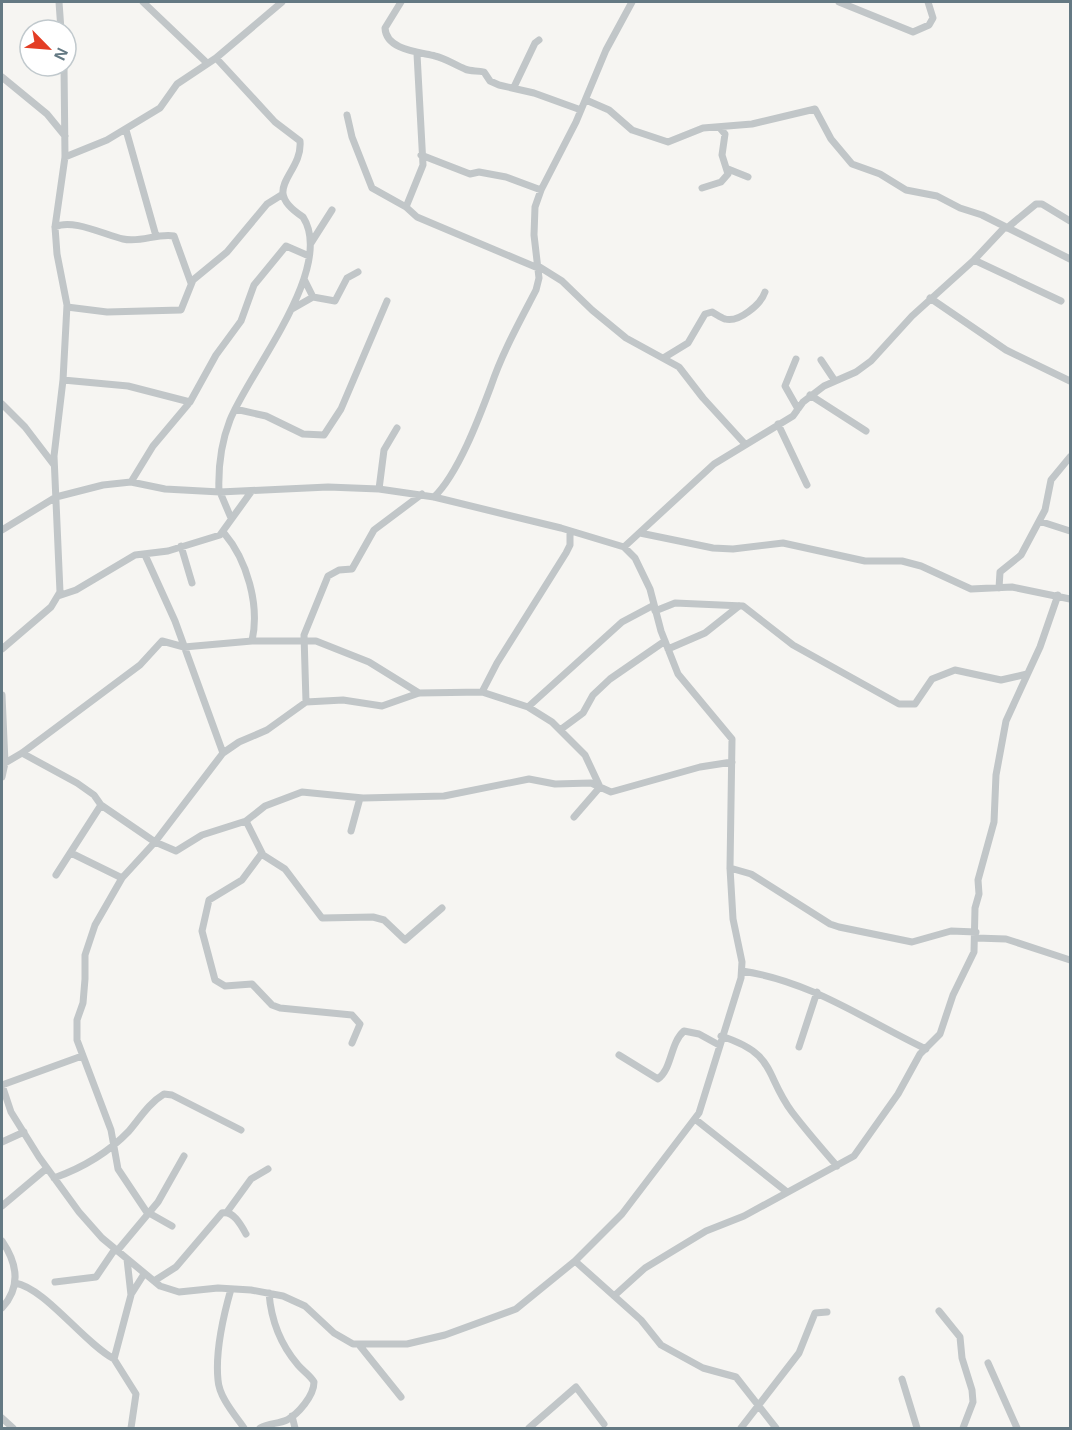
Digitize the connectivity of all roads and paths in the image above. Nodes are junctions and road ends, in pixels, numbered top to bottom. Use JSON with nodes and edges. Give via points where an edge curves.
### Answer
{"nodes":[{"id":1,"x":58,"y":2,"type":"edge"},
{"id":2,"x":143,"y":2,"type":"edge"},
{"id":3,"x":282,"y":2,"type":"edge"},
{"id":4,"x":402,"y":2,"type":"edge"},
{"id":5,"x":632,"y":2,"type":"edge"},
{"id":6,"x":839,"y":2,"type":"edge"},
{"id":7,"x":928,"y":2,"type":"edge"},
{"id":8,"x":60,"y":18,"type":"edge"},
{"id":9,"x":539,"y":40,"type":"dead end"},
{"id":10,"x":417,"y":54,"type":"junction"},
{"id":11,"x":425,"y":54,"type":"junction"},
{"id":12,"x":216,"y":58,"type":"junction"},
{"id":13,"x":207,"y":63,"type":"junction"},
{"id":14,"x":418,"y":66,"type":"junction"},
{"id":15,"x":2,"y":77,"type":"edge"},
{"id":16,"x":64,"y":78,"type":"edge"},
{"id":17,"x":514,"y":87,"type":"junction"},
{"id":18,"x":586,"y":100,"type":"junction"},
{"id":19,"x":581,"y":110,"type":"junction"},
{"id":20,"x":347,"y":115,"type":"dead end"},
{"id":21,"x":719,"y":127,"type":"junction"},
{"id":22,"x":126,"y":130,"type":"junction"},
{"id":23,"x":65,"y":136,"type":"junction"},
{"id":24,"x":421,"y":155,"type":"junction"},
{"id":25,"x":65,"y":157,"type":"junction"},
{"id":26,"x":728,"y":169,"type":"junction"},
{"id":27,"x":748,"y":177,"type":"dead end"},
{"id":28,"x":702,"y":188,"type":"dead end"},
{"id":29,"x":541,"y":190,"type":"junction"},
{"id":30,"x":283,"y":194,"type":"junction"},
{"id":31,"x":406,"y":207,"type":"junction"},
{"id":32,"x":332,"y":210,"type":"dead end"},
{"id":33,"x":1071,"y":221,"type":"edge"},
{"id":34,"x":55,"y":227,"type":"junction"},
{"id":35,"x":1006,"y":228,"type":"junction"},
{"id":36,"x":156,"y":236,"type":"junction"},
{"id":37,"x":310,"y":245,"type":"junction"},
{"id":38,"x":309,"y":256,"type":"junction"},
{"id":39,"x":1071,"y":259,"type":"edge"},
{"id":40,"x":974,"y":260,"type":"junction"},
{"id":41,"x":538,"y":267,"type":"junction"},
{"id":42,"x":358,"y":272,"type":"dead end"},
{"id":43,"x":304,"y":279,"type":"junction"},
{"id":44,"x":191,"y":284,"type":"junction"},
{"id":45,"x":765,"y":292,"type":"dead end"},
{"id":46,"x":313,"y":297,"type":"junction"},
{"id":47,"x":930,"y":298,"type":"junction"},
{"id":48,"x":1061,"y":301,"type":"dead end"},
{"id":49,"x":387,"y":302,"type":"dead end"},
{"id":50,"x":67,"y":307,"type":"junction"},
{"id":51,"x":292,"y":309,"type":"junction"},
{"id":52,"x":665,"y":357,"type":"junction"},
{"id":53,"x":796,"y":359,"type":"dead end"},
{"id":54,"x":821,"y":360,"type":"dead end"},
{"id":55,"x":63,"y":380,"type":"junction"},
{"id":56,"x":835,"y":381,"type":"junction"},
{"id":57,"x":1071,"y":381,"type":"edge"},
{"id":58,"x":810,"y":396,"type":"junction"},
{"id":59,"x":190,"y":402,"type":"junction"},
{"id":60,"x":2,"y":404,"type":"edge"},
{"id":61,"x":235,"y":409,"type":"junction"},
{"id":62,"x":798,"y":409,"type":"junction"},
{"id":63,"x":778,"y":424,"type":"junction"},
{"id":64,"x":397,"y":428,"type":"dead end"},
{"id":65,"x":866,"y":431,"type":"dead end"},
{"id":66,"x":745,"y":444,"type":"junction"},
{"id":67,"x":1071,"y":457,"type":"edge"},
{"id":68,"x":54,"y":465,"type":"junction"},
{"id":69,"x":131,"y":482,"type":"junction"},
{"id":70,"x":807,"y":485,"type":"dead end"},
{"id":71,"x":380,"y":489,"type":"junction"},
{"id":72,"x":220,"y":492,"type":"junction"},
{"id":73,"x":251,"y":492,"type":"junction"},
{"id":74,"x":422,"y":494,"type":"junction"},
{"id":75,"x":434,"y":496,"type":"junction"},
{"id":76,"x":56,"y":497,"type":"junction"},
{"id":77,"x":231,"y":518,"type":"junction"},
{"id":78,"x":1040,"y":521,"type":"junction"},
{"id":79,"x":2,"y":530,"type":"edge"},
{"id":80,"x":570,"y":531,"type":"junction"},
{"id":81,"x":1071,"y":531,"type":"edge"},
{"id":82,"x":224,"y":533,"type":"junction"},
{"id":83,"x":640,"y":533,"type":"junction"},
{"id":84,"x":182,"y":546,"type":"junction"},
{"id":85,"x":624,"y":547,"type":"junction"},
{"id":86,"x":145,"y":555,"type":"junction"},
{"id":87,"x":192,"y":583,"type":"dead end"},
{"id":88,"x":999,"y":588,"type":"junction"},
{"id":89,"x":1058,"y":595,"type":"junction"},
{"id":90,"x":58,"y":596,"type":"junction"},
{"id":91,"x":1071,"y":599,"type":"edge"},
{"id":92,"x":739,"y":606,"type":"junction"},
{"id":93,"x":654,"y":608,"type":"junction"},
{"id":94,"x":177,"y":628,"type":"junction"},
{"id":95,"x":252,"y":640,"type":"junction"},
{"id":96,"x":162,"y":641,"type":"junction"},
{"id":97,"x":304,"y":641,"type":"junction"},
{"id":98,"x":667,"y":645,"type":"junction"},
{"id":99,"x":184,"y":647,"type":"junction"},
{"id":100,"x":2,"y":648,"type":"edge"},
{"id":101,"x":1027,"y":674,"type":"junction"},
{"id":102,"x":482,"y":692,"type":"junction"},
{"id":103,"x":420,"y":693,"type":"junction"},
{"id":104,"x":2,"y":695,"type":"edge"},
{"id":105,"x":306,"y":702,"type":"junction"},
{"id":106,"x":528,"y":707,"type":"junction"},
{"id":107,"x":560,"y":730,"type":"junction"},
{"id":108,"x":22,"y":753,"type":"junction"},
{"id":109,"x":224,"y":753,"type":"junction"},
{"id":110,"x":732,"y":762,"type":"junction"},
{"id":111,"x":5,"y":763,"type":"junction"},
{"id":112,"x":2,"y":777,"type":"edge"},
{"id":113,"x":600,"y":787,"type":"junction"},
{"id":114,"x":360,"y":798,"type":"junction"},
{"id":115,"x":101,"y":805,"type":"junction"},
{"id":116,"x":574,"y":817,"type":"dead end"},
{"id":117,"x":246,"y":821,"type":"junction"},
{"id":118,"x":351,"y":831,"type":"dead end"},
{"id":119,"x":155,"y":842,"type":"junction"},
{"id":120,"x":71,"y":853,"type":"junction"},
{"id":121,"x":262,"y":853,"type":"junction"},
{"id":122,"x":730,"y":868,"type":"junction"},
{"id":123,"x":56,"y":875,"type":"dead end"},
{"id":124,"x":122,"y":878,"type":"junction"},
{"id":125,"x":442,"y":908,"type":"dead end"},
{"id":126,"x":976,"y":935,"type":"junction"},
{"id":127,"x":1071,"y":960,"type":"edge"},
{"id":128,"x":742,"y":971,"type":"junction"},
{"id":129,"x":817,"y":992,"type":"junction"},
{"id":130,"x":721,"y":1036,"type":"junction"},
{"id":131,"x":352,"y":1043,"type":"dead end"},
{"id":132,"x":719,"y":1045,"type":"junction"},
{"id":133,"x":799,"y":1047,"type":"dead end"},
{"id":134,"x":926,"y":1048,"type":"junction"},
{"id":135,"x":619,"y":1055,"type":"dead end"},
{"id":136,"x":82,"y":1056,"type":"junction"},
{"id":137,"x":2,"y":1085,"type":"edge"},
{"id":138,"x":695,"y":1119,"type":"junction"},
{"id":139,"x":241,"y":1130,"type":"dead end"},
{"id":140,"x":24,"y":1132,"type":"junction"},
{"id":141,"x":2,"y":1142,"type":"edge"},
{"id":142,"x":113,"y":1145,"type":"junction"},
{"id":143,"x":184,"y":1156,"type":"dead end"},
{"id":144,"x":837,"y":1166,"type":"junction"},
{"id":145,"x":47,"y":1168,"type":"junction"},
{"id":146,"x":268,"y":1169,"type":"dead end"},
{"id":147,"x":54,"y":1178,"type":"junction"},
{"id":148,"x":787,"y":1192,"type":"junction"},
{"id":149,"x":2,"y":1206,"type":"edge"},
{"id":150,"x":227,"y":1212,"type":"junction"},
{"id":151,"x":149,"y":1214,"type":"junction"},
{"id":152,"x":172,"y":1226,"type":"dead end"},
{"id":153,"x":246,"y":1234,"type":"dead end"},
{"id":154,"x":2,"y":1240,"type":"edge"},
{"id":155,"x":116,"y":1250,"type":"junction"},
{"id":156,"x":127,"y":1259,"type":"junction"},
{"id":157,"x":575,"y":1261,"type":"junction"},
{"id":158,"x":144,"y":1274,"type":"junction"},
{"id":159,"x":154,"y":1281,"type":"junction"},
{"id":160,"x":55,"y":1282,"type":"dead end"},
{"id":161,"x":15,"y":1283,"type":"junction"},
{"id":162,"x":231,"y":1289,"type":"junction"},
{"id":163,"x":269,"y":1293,"type":"junction"},
{"id":164,"x":130,"y":1295,"type":"junction"},
{"id":165,"x":614,"y":1296,"type":"junction"},
{"id":166,"x":2,"y":1308,"type":"edge"},
{"id":167,"x":939,"y":1311,"type":"dead end"},
{"id":168,"x":827,"y":1312,"type":"dead end"},
{"id":169,"x":360,"y":1346,"type":"junction"},
{"id":170,"x":114,"y":1359,"type":"junction"},
{"id":171,"x":988,"y":1363,"type":"dead end"},
{"id":172,"x":902,"y":1379,"type":"dead end"},
{"id":173,"x":401,"y":1398,"type":"dead end"},
{"id":174,"x":758,"y":1406,"type":"junction"},
{"id":175,"x":292,"y":1416,"type":"junction"},
{"id":176,"x":2,"y":1418,"type":"edge"},
{"id":177,"x":604,"y":1424,"type":"dead end"},
{"id":178,"x":13,"y":1428,"type":"edge"},
{"id":179,"x":131,"y":1428,"type":"edge"},
{"id":180,"x":244,"y":1428,"type":"edge"},
{"id":181,"x":260,"y":1428,"type":"edge"},
{"id":182,"x":295,"y":1428,"type":"edge"},
{"id":183,"x":529,"y":1428,"type":"edge"},
{"id":184,"x":741,"y":1428,"type":"edge"},
{"id":185,"x":776,"y":1428,"type":"edge"},
{"id":186,"x":917,"y":1428,"type":"edge"},
{"id":187,"x":963,"y":1428,"type":"edge"},
{"id":188,"x":1017,"y":1428,"type":"edge"}],
"edges":[{"from":1,"to":8,"type":"street"},
{"from":2,"to":13,"type":"street"},
{"from":3,"to":12,"type":"street"},
{"from":4,"to":10,"type":"street","via":[[385,34]]},
{"from":5,"to":18,"type":"street","via":[[606,50]]},
{"from":6,"to":7,"type":"street","via":[[913,32],[933,18]]},
{"from":9,"to":17,"type":"street"},
{"from":10,"to":11,"type":"street"},
{"from":10,"to":14,"type":"street"},
{"from":11,"to":14,"type":"street"},
{"from":11,"to":17,"type":"street","via":[[466,70],[484,72],[494,83]]},
{"from":12,"to":13,"type":"street"},
{"from":12,"to":30,"type":"street","via":[[275,122],[300,141],[300,151],[284,181]]},
{"from":13,"to":22,"type":"street","via":[[177,84],[159,108]]},
{"from":14,"to":24,"type":"street"},
{"from":15,"to":23,"type":"street","via":[[47,114]]},
{"from":16,"to":23,"type":"street"},
{"from":17,"to":19,"type":"street"},
{"from":18,"to":19,"type":"street"},
{"from":18,"to":21,"type":"street","via":[[609,110],[625,126],[660,140],[674,141],[703,128]]},
{"from":19,"to":29,"type":"street"},
{"from":20,"to":31,"type":"street","via":[[372,188]]},
{"from":21,"to":26,"type":"street","via":[[725,134],[722,156]]},
{"from":21,"to":35,"type":"street","via":[[752,124],[815,109],[831,139],[852,164],[880,174],[906,190],[937,196]]},
{"from":22,"to":25,"type":"street"},
{"from":22,"to":36,"type":"street"},
{"from":23,"to":25,"type":"street"},
{"from":24,"to":29,"type":"street","via":[[470,174],[506,177]]},
{"from":24,"to":31,"type":"street","via":[[421,173]]},
{"from":25,"to":34,"type":"street"},
{"from":26,"to":27,"type":"street"},
{"from":26,"to":28,"type":"street","via":[[725,179]]},
{"from":29,"to":41,"type":"street","via":[[535,207]]},
{"from":30,"to":37,"type":"street","via":[[290,209],[306,221]]},
{"from":30,"to":44,"type":"street","via":[[267,204],[237,242]]},
{"from":31,"to":41,"type":"street","via":[[417,217]]},
{"from":32,"to":37,"type":"street"},
{"from":33,"to":35,"type":"street","via":[[1036,204]]},
{"from":34,"to":36,"type":"street","via":[[66,224],[128,240]]},
{"from":34,"to":50,"type":"street"},
{"from":35,"to":39,"type":"street"},
{"from":35,"to":40,"type":"street"},
{"from":36,"to":44,"type":"street","via":[[171,235],[178,240]]},
{"from":37,"to":38,"type":"street"},
{"from":38,"to":43,"type":"street"},
{"from":38,"to":59,"type":"street","via":[[286,246],[270,262],[254,285],[234,334],[216,355]]},
{"from":40,"to":47,"type":"street"},
{"from":40,"to":48,"type":"street"},
{"from":41,"to":52,"type":"street","via":[[562,281],[626,338]]},
{"from":41,"to":75,"type":"street","via":[[536,290],[476,424],[449,478]]},
{"from":42,"to":46,"type":"street","via":[[346,278],[335,301]]},
{"from":43,"to":46,"type":"street"},
{"from":43,"to":51,"type":"street"},
{"from":44,"to":50,"type":"street","via":[[182,309],[177,312],[107,312]]},
{"from":45,"to":52,"type":"street","via":[[759,303],[737,318],[705,314],[688,343]]},
{"from":46,"to":51,"type":"street"},
{"from":47,"to":56,"type":"street","via":[[872,361]]},
{"from":47,"to":57,"type":"street","via":[[1006,350]]},
{"from":49,"to":61,"type":"street","via":[[341,409],[324,435],[303,434],[266,416]]},
{"from":50,"to":55,"type":"street"},
{"from":51,"to":61,"type":"street"},
{"from":52,"to":66,"type":"street","via":[[686,374]]},
{"from":53,"to":62,"type":"street","via":[[785,386]]},
{"from":54,"to":56,"type":"street"},
{"from":55,"to":59,"type":"street","via":[[128,386]]},
{"from":55,"to":68,"type":"street"},
{"from":56,"to":58,"type":"street"},
{"from":58,"to":62,"type":"street"},
{"from":58,"to":65,"type":"street"},
{"from":59,"to":69,"type":"street","via":[[153,446]]},
{"from":60,"to":68,"type":"street"},
{"from":61,"to":72,"type":"street","via":[[220,451]]},
{"from":62,"to":63,"type":"street","via":[[794,416]]},
{"from":63,"to":66,"type":"street"},
{"from":63,"to":70,"type":"street"},
{"from":64,"to":71,"type":"street","via":[[384,450]]},
{"from":66,"to":83,"type":"street","via":[[714,464]]},
{"from":67,"to":78,"type":"street","via":[[1051,480]]},
{"from":68,"to":76,"type":"street"},
{"from":69,"to":72,"type":"street","via":[[165,489]]},
{"from":69,"to":76,"type":"street"},
{"from":71,"to":73,"type":"street","via":[[328,487]]},
{"from":71,"to":74,"type":"street"},
{"from":72,"to":73,"type":"street"},
{"from":72,"to":77,"type":"street"},
{"from":73,"to":77,"type":"street"},
{"from":74,"to":75,"type":"street"},
{"from":74,"to":97,"type":"street","via":[[374,530],[352,569],[328,576]]},
{"from":75,"to":80,"type":"street"},
{"from":76,"to":79,"type":"street"},
{"from":76,"to":90,"type":"street","via":[[61,579]]},
{"from":77,"to":82,"type":"street"},
{"from":78,"to":81,"type":"street"},
{"from":78,"to":88,"type":"street","via":[[1021,555],[1000,572]]},
{"from":80,"to":85,"type":"street"},
{"from":80,"to":102,"type":"street","via":[[566,553]]},
{"from":82,"to":84,"type":"street"},
{"from":82,"to":95,"type":"street","via":[[238,554],[253,599]]},
{"from":83,"to":85,"type":"street"},
{"from":83,"to":88,"type":"street","via":[[713,548],[783,543],[865,561],[902,561],[971,589]]},
{"from":84,"to":86,"type":"street"},
{"from":84,"to":87,"type":"street"},
{"from":85,"to":93,"type":"street","via":[[635,558],[652,594]]},
{"from":86,"to":90,"type":"street","via":[[128,558],[87,584]]},
{"from":86,"to":94,"type":"street"},
{"from":88,"to":89,"type":"street"},
{"from":89,"to":91,"type":"street"},
{"from":89,"to":101,"type":"street"},
{"from":90,"to":100,"type":"street","via":[[51,607]]},
{"from":92,"to":93,"type":"street","via":[[675,603]]},
{"from":92,"to":98,"type":"street","via":[[705,633]]},
{"from":92,"to":101,"type":"street","via":[[749,609],[793,645],[899,704],[915,704],[932,679],[955,670],[1001,680]]},
{"from":93,"to":98,"type":"street"},
{"from":93,"to":106,"type":"street","via":[[622,622]]},
{"from":94,"to":96,"type":"street"},
{"from":94,"to":99,"type":"street"},
{"from":95,"to":97,"type":"street"},
{"from":95,"to":99,"type":"street"},
{"from":96,"to":99,"type":"street"},
{"from":96,"to":108,"type":"street","via":[[140,665]]},
{"from":97,"to":103,"type":"street","via":[[316,641],[369,662]]},
{"from":97,"to":105,"type":"street"},
{"from":98,"to":107,"type":"street","via":[[610,679],[583,713]]},
{"from":98,"to":110,"type":"street","via":[[683,680],[732,739]]},
{"from":99,"to":109,"type":"street"},
{"from":101,"to":126,"type":"street","via":[[1006,721],[996,775],[994,822],[978,880]]},
{"from":102,"to":103,"type":"street"},
{"from":102,"to":106,"type":"street"},
{"from":103,"to":105,"type":"street","via":[[382,706],[343,700]]},
{"from":104,"to":111,"type":"street"},
{"from":105,"to":109,"type":"street","via":[[267,730]]},
{"from":106,"to":107,"type":"street"},
{"from":107,"to":113,"type":"street","via":[[585,755]]},
{"from":108,"to":111,"type":"street"},
{"from":108,"to":115,"type":"street","via":[[78,783]]},
{"from":109,"to":119,"type":"street"},
{"from":110,"to":113,"type":"street","via":[[700,767],[618,792]]},
{"from":110,"to":122,"type":"street"},
{"from":111,"to":112,"type":"street"},
{"from":113,"to":114,"type":"street","via":[[583,782],[555,784],[521,779],[444,796]]},
{"from":113,"to":116,"type":"street"},
{"from":114,"to":117,"type":"street","via":[[302,792],[265,806]]},
{"from":114,"to":118,"type":"street"},
{"from":115,"to":119,"type":"street"},
{"from":115,"to":120,"type":"street"},
{"from":117,"to":119,"type":"street","via":[[202,835],[176,851]]},
{"from":117,"to":121,"type":"street"},
{"from":119,"to":124,"type":"street"},
{"from":120,"to":123,"type":"street"},
{"from":120,"to":124,"type":"street"},
{"from":121,"to":125,"type":"street","via":[[281,864],[319,915],[327,919],[373,917],[384,920],[405,940]]},
{"from":121,"to":131,"type":"street","via":[[242,880],[209,900],[202,931],[215,980],[225,986],[252,984],[279,1008],[356,1017],[360,1024]]},
{"from":122,"to":126,"type":"street","via":[[751,874],[839,927],[912,942],[951,931]]},
{"from":122,"to":128,"type":"street","via":[[732,912]]},
{"from":124,"to":136,"type":"street","via":[[95,925],[86,950],[83,1003],[76,1031]]},
{"from":126,"to":127,"type":"street","via":[[1006,939]]},
{"from":126,"to":134,"type":"street","via":[[972,958],[953,995],[945,1025]]},
{"from":128,"to":129,"type":"street","via":[[788,980]]},
{"from":128,"to":130,"type":"street"},
{"from":129,"to":133,"type":"street"},
{"from":129,"to":134,"type":"street"},
{"from":130,"to":132,"type":"street"},
{"from":130,"to":144,"type":"street","via":[[763,1058],[794,1113]]},
{"from":132,"to":135,"type":"street","via":[[684,1031],[658,1079]]},
{"from":132,"to":138,"type":"street","via":[[706,1095]]},
{"from":134,"to":144,"type":"street","via":[[861,1148]]},
{"from":136,"to":137,"type":"street"},
{"from":136,"to":142,"type":"street","via":[[111,1130]]},
{"from":137,"to":140,"type":"street","via":[[11,1112]]},
{"from":138,"to":148,"type":"street"},
{"from":138,"to":157,"type":"street","via":[[622,1214]]},
{"from":139,"to":142,"type":"street","via":[[164,1094]]},
{"from":140,"to":141,"type":"street"},
{"from":140,"to":145,"type":"street"},
{"from":142,"to":147,"type":"street","via":[[79,1169]]},
{"from":142,"to":151,"type":"street","via":[[118,1169]]},
{"from":143,"to":151,"type":"street"},
{"from":144,"to":148,"type":"street"},
{"from":145,"to":147,"type":"street"},
{"from":145,"to":149,"type":"street"},
{"from":146,"to":150,"type":"street","via":[[251,1179]]},
{"from":147,"to":155,"type":"street","via":[[79,1212]]},
{"from":148,"to":165,"type":"street","via":[[713,1228],[645,1268]]},
{"from":150,"to":153,"type":"street"},
{"from":150,"to":159,"type":"street","via":[[217,1217],[176,1267]]},
{"from":151,"to":152,"type":"street"},
{"from":151,"to":155,"type":"street"},
{"from":154,"to":161,"type":"street","via":[[14,1261]]},
{"from":155,"to":156,"type":"street"},
{"from":155,"to":160,"type":"street","via":[[96,1277]]},
{"from":156,"to":158,"type":"street"},
{"from":156,"to":164,"type":"street"},
{"from":157,"to":165,"type":"street"},
{"from":157,"to":169,"type":"street","via":[[526,1302],[502,1315],[407,1344]]},
{"from":158,"to":159,"type":"street"},
{"from":158,"to":164,"type":"street"},
{"from":159,"to":162,"type":"street","via":[[179,1292]]},
{"from":161,"to":166,"type":"street"},
{"from":161,"to":170,"type":"street","via":[[32,1290],[92,1345]]},
{"from":162,"to":163,"type":"street"},
{"from":162,"to":180,"type":"street","via":[[219,1344],[218,1381]]},
{"from":163,"to":169,"type":"street","via":[[294,1300],[334,1333]]},
{"from":163,"to":175,"type":"street","via":[[278,1333],[293,1359],[314,1382],[313,1392]]},
{"from":164,"to":170,"type":"street"},
{"from":165,"to":174,"type":"street","via":[[646,1325],[661,1345],[703,1368],[736,1377]]},
{"from":167,"to":187,"type":"street","via":[[962,1343],[973,1397]]},
{"from":168,"to":174,"type":"street","via":[[815,1312],[799,1353]]},
{"from":169,"to":173,"type":"street"},
{"from":170,"to":179,"type":"street","via":[[136,1394]]},
{"from":171,"to":188,"type":"street"},
{"from":172,"to":186,"type":"street"},
{"from":174,"to":184,"type":"street"},
{"from":174,"to":185,"type":"street"},
{"from":175,"to":181,"type":"street"},
{"from":175,"to":182,"type":"street"},
{"from":176,"to":178,"type":"street"},
{"from":177,"to":183,"type":"street","via":[[576,1386]]}]}
